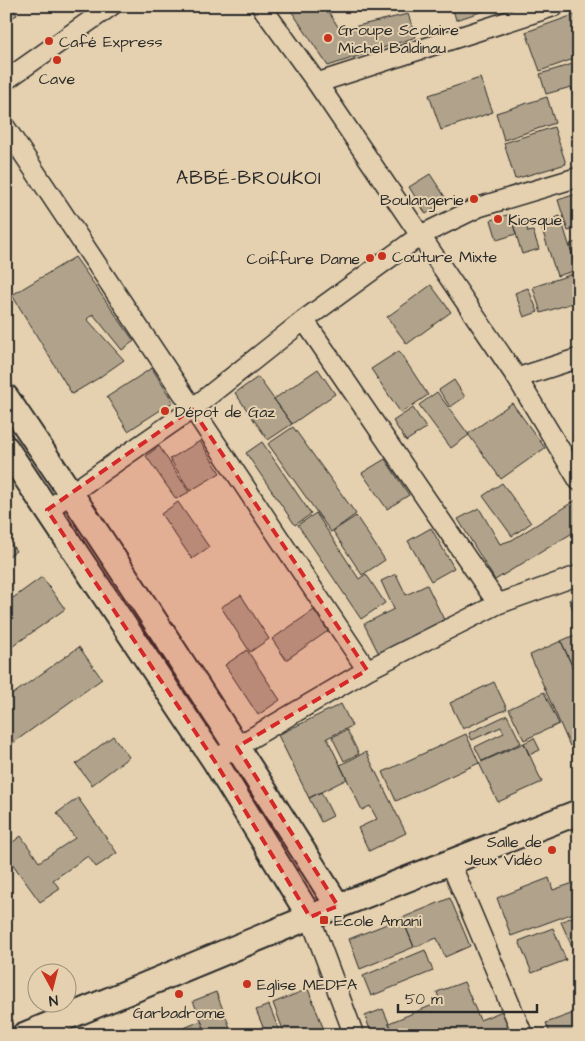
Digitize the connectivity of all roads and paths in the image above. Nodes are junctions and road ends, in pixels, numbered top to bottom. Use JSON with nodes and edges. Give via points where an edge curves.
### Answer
{"nodes":[{"id":1,"x":111,"y":6,"type":"edge"},
{"id":2,"x":261,"y":6,"type":"edge"},
{"id":3,"x":555,"y":6,"type":"edge"},
{"id":4,"x":6,"y":80,"type":"edge"},
{"id":5,"x":317,"y":82,"type":"junction"},
{"id":6,"x":6,"y":128,"type":"edge"},
{"id":7,"x":579,"y":177,"type":"edge"},
{"id":8,"x":421,"y":235,"type":"junction"},
{"id":9,"x":304,"y":320,"type":"junction"},
{"id":10,"x":579,"y":358,"type":"edge"},
{"id":11,"x":517,"y":378,"type":"junction"},
{"id":12,"x":6,"y":397,"type":"edge"},
{"id":13,"x":192,"y":409,"type":"junction"},
{"id":14,"x":6,"y":448,"type":"edge"},
{"id":15,"x":579,"y":481,"type":"edge"},
{"id":16,"x":72,"y":493,"type":"junction"},
{"id":17,"x":47,"y":510,"type":"junction"},
{"id":18,"x":579,"y":574,"type":"edge"},
{"id":19,"x":498,"y":604,"type":"junction"},
{"id":20,"x":367,"y":670,"type":"junction"},
{"id":21,"x":237,"y":747,"type":"junction"},
{"id":22,"x":214,"y":760,"type":"junction"},
{"id":23,"x":579,"y":812,"type":"edge"},
{"id":24,"x":450,"y":862,"type":"junction"},
{"id":25,"x":338,"y":906,"type":"junction"},
{"id":26,"x":310,"y":917,"type":"junction"},
{"id":27,"x":24,"y":1035,"type":"edge"},
{"id":28,"x":354,"y":1035,"type":"edge"},
{"id":29,"x":523,"y":1035,"type":"edge"}],
"edges":[{"from":1,"to":4,"type":"street"},
{"from":2,"to":5,"type":"street"},
{"from":3,"to":5,"type":"street"},
{"from":5,"to":8,"type":"street"},
{"from":6,"to":13,"type":"street"},
{"from":7,"to":8,"type":"street","via":[[479,207]]},
{"from":8,"to":9,"type":"street"},
{"from":8,"to":11,"type":"street"},
{"from":9,"to":13,"type":"street"},
{"from":9,"to":19,"type":"street"},
{"from":10,"to":11,"type":"street"},
{"from":11,"to":15,"type":"street"},
{"from":12,"to":16,"type":"street"},
{"from":13,"to":16,"type":"street"},
{"from":13,"to":20,"type":"street"},
{"from":14,"to":17,"type":"street"},
{"from":16,"to":17,"type":"street"},
{"from":16,"to":21,"type":"street"},
{"from":17,"to":22,"type":"street"},
{"from":18,"to":19,"type":"street"},
{"from":19,"to":20,"type":"street"},
{"from":20,"to":21,"type":"street"},
{"from":21,"to":22,"type":"street"},
{"from":21,"to":25,"type":"street"},
{"from":22,"to":26,"type":"street"},
{"from":23,"to":24,"type":"street"},
{"from":24,"to":25,"type":"street"},
{"from":24,"to":29,"type":"street"},
{"from":25,"to":26,"type":"street"},
{"from":26,"to":27,"type":"street"},
{"from":26,"to":28,"type":"street"}]}
